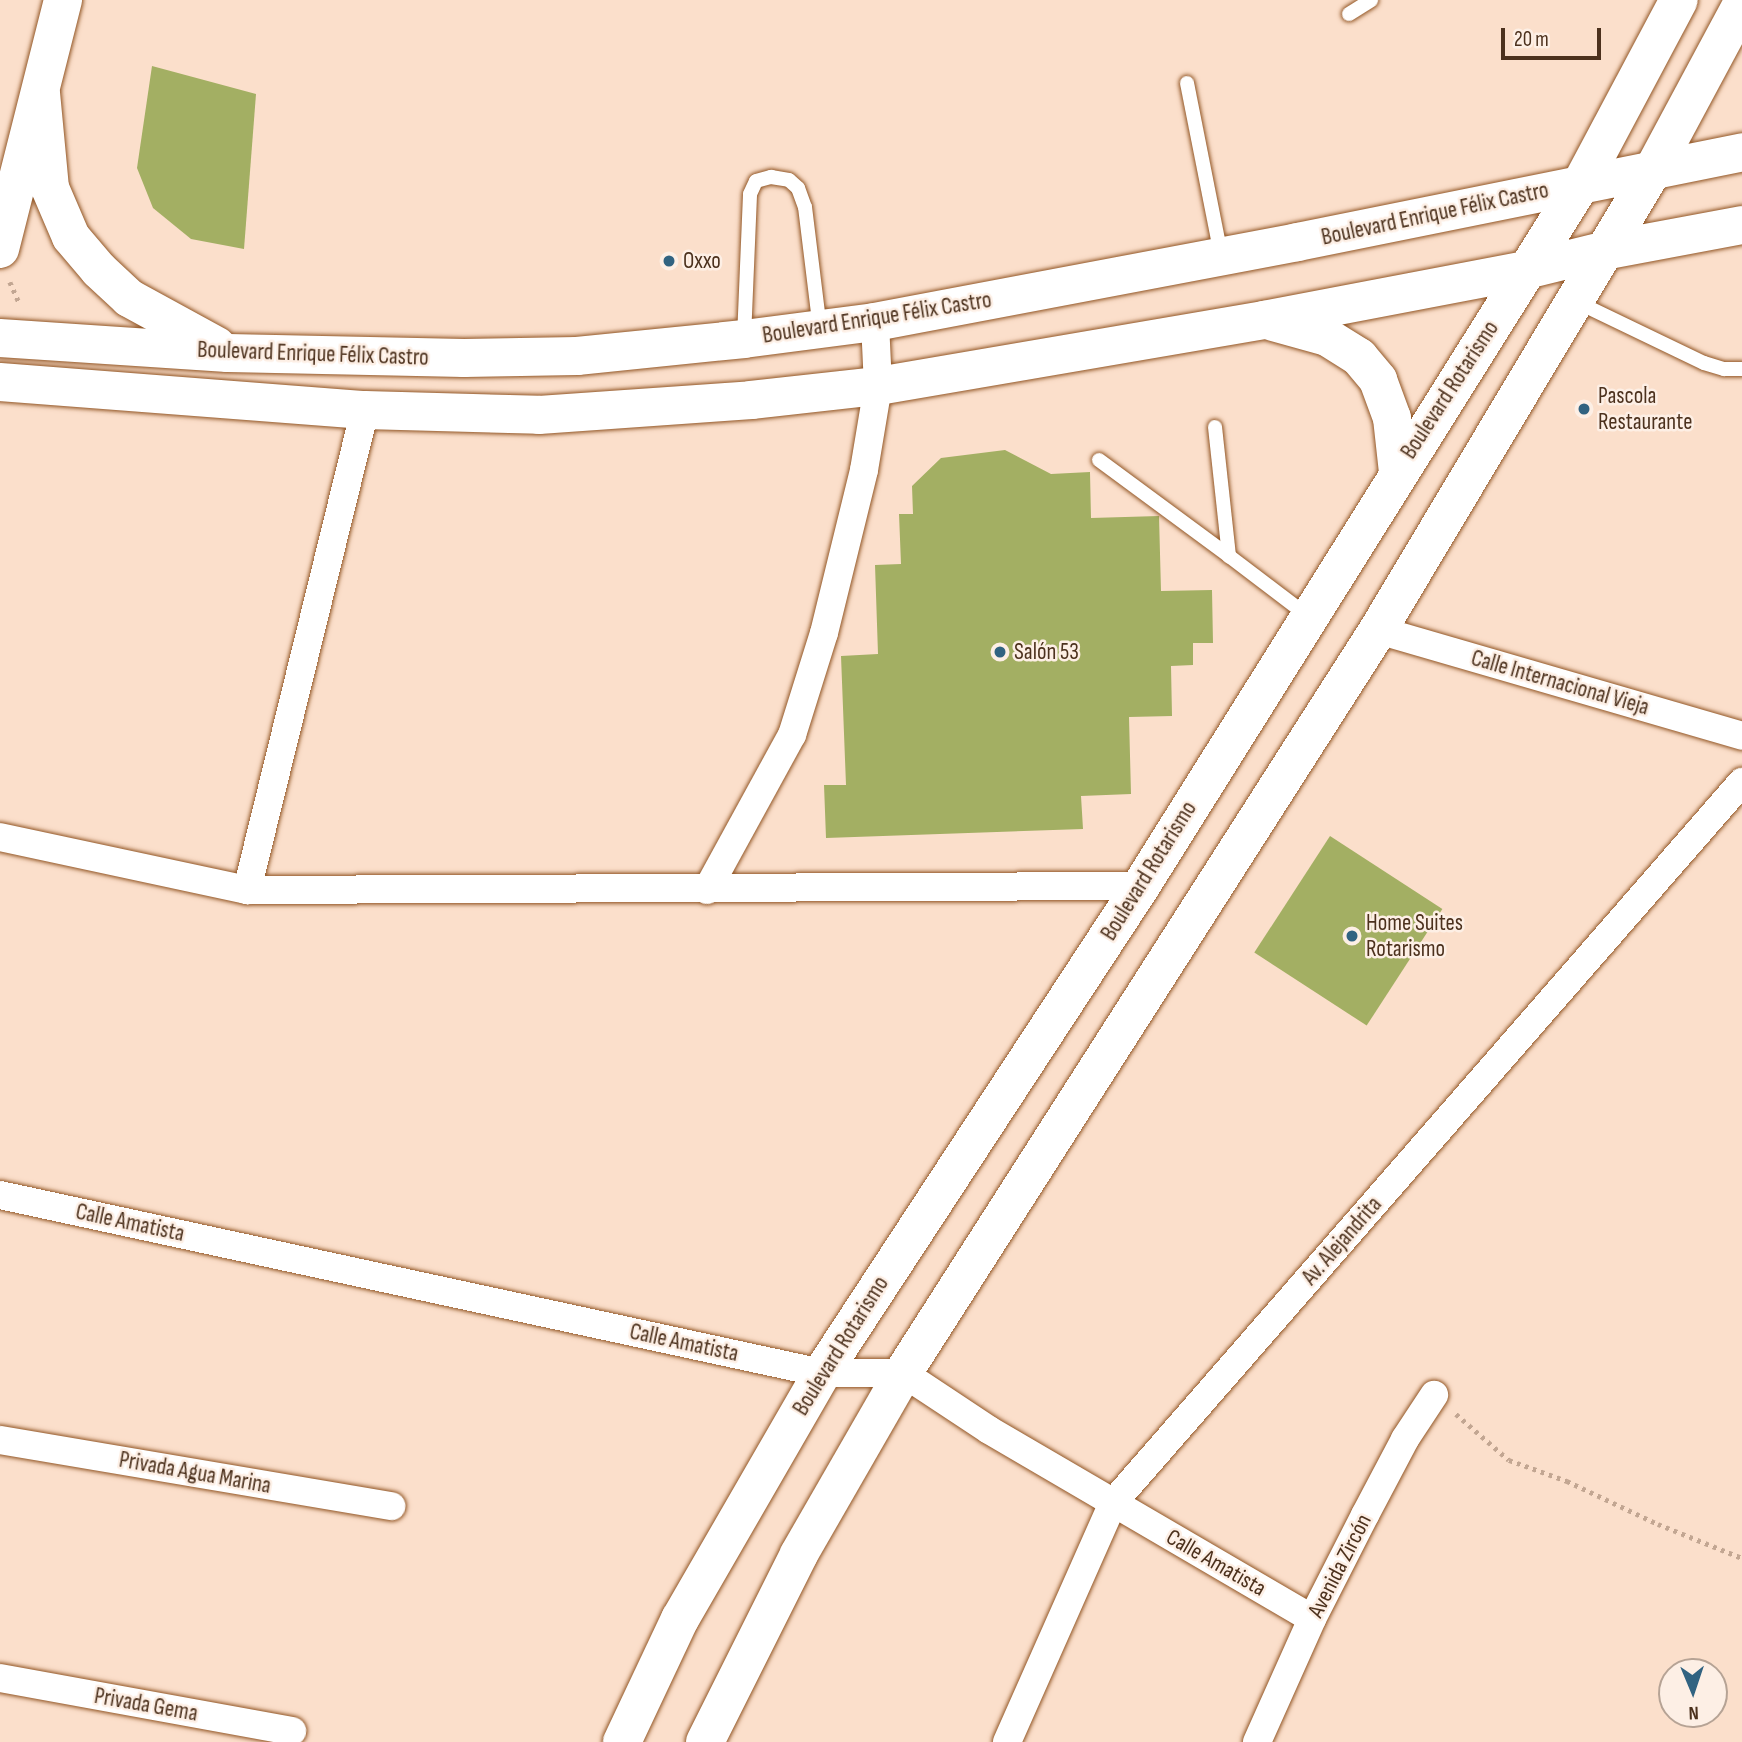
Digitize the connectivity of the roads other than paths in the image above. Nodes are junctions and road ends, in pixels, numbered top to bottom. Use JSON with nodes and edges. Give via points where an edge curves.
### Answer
{"nodes":[{"id":1,"x":63,"y":0,"type":"edge"},
{"id":2,"x":1371,"y":0,"type":"edge"},
{"id":3,"x":1673,"y":4,"type":"edge"},
{"id":4,"x":1742,"y":4,"type":"edge"},
{"id":5,"x":1349,"y":14,"type":"dead end"},
{"id":6,"x":1187,"y":83,"type":"dead end"},
{"id":7,"x":41,"y":93,"type":"junction"},
{"id":8,"x":1742,"y":152,"type":"edge"},
{"id":9,"x":1653,"y":170,"type":"junction"},
{"id":10,"x":1581,"y":184,"type":"junction"},
{"id":11,"x":1742,"y":225,"type":"edge"},
{"id":12,"x":0,"y":250,"type":"edge"},
{"id":13,"x":1603,"y":251,"type":"junction"},
{"id":14,"x":1221,"y":257,"type":"junction"},
{"id":15,"x":1527,"y":271,"type":"junction"},
{"id":16,"x":1574,"y":300,"type":"junction"},
{"id":17,"x":1264,"y":320,"type":"junction"},
{"id":18,"x":875,"y":322,"type":"junction"},
{"id":19,"x":821,"y":330,"type":"junction"},
{"id":20,"x":0,"y":338,"type":"edge"},
{"id":21,"x":744,"y":339,"type":"junction"},
{"id":22,"x":228,"y":353,"type":"junction"},
{"id":23,"x":1742,"y":369,"type":"edge"},
{"id":24,"x":0,"y":382,"type":"edge"},
{"id":25,"x":878,"y":386,"type":"junction"},
{"id":26,"x":365,"y":410,"type":"junction"},
{"id":27,"x":1215,"y":427,"type":"dead end"},
{"id":28,"x":1099,"y":460,"type":"dead end"},
{"id":29,"x":1398,"y":472,"type":"junction"},
{"id":30,"x":1229,"y":556,"type":"junction"},
{"id":31,"x":1309,"y":616,"type":"junction"},
{"id":32,"x":1378,"y":629,"type":"junction"},
{"id":33,"x":1742,"y":736,"type":"edge"},
{"id":34,"x":1742,"y":782,"type":"edge"},
{"id":35,"x":7,"y":844,"type":"edge"},
{"id":36,"x":1141,"y":886,"type":"junction"},
{"id":37,"x":247,"y":890,"type":"junction"},
{"id":38,"x":707,"y":890,"type":"junction"},
{"id":39,"x":0,"y":1195,"type":"edge"},
{"id":40,"x":822,"y":1373,"type":"junction"},
{"id":41,"x":903,"y":1373,"type":"junction"},
{"id":42,"x":1433,"y":1395,"type":"road end"},
{"id":43,"x":0,"y":1440,"type":"edge"},
{"id":44,"x":1113,"y":1503,"type":"junction"},
{"id":45,"x":391,"y":1506,"type":"dead end"},
{"id":46,"x":1312,"y":1619,"type":"junction"},
{"id":47,"x":0,"y":1678,"type":"edge"},
{"id":48,"x":292,"y":1731,"type":"dead end"},
{"id":49,"x":622,"y":1742,"type":"edge"},
{"id":50,"x":705,"y":1742,"type":"edge"},
{"id":51,"x":1007,"y":1742,"type":"edge"},
{"id":52,"x":1257,"y":1742,"type":"edge"}],
"edges":[{"from":1,"to":7,"type":"street"},
{"from":2,"to":5,"type":"lane"},
{"from":3,"to":10,"type":"street","name":"Boulevard Rotarismo"},
{"from":4,"to":9,"type":"street"},
{"from":6,"to":14,"type":"lane"},
{"from":7,"to":12,"type":"street"},
{"from":7,"to":22,"type":"street","via":[[50,188],[71,237],[129,298]]},
{"from":8,"to":9,"type":"street","name":"Boulevard Enrique Félix Castro"},
{"from":9,"to":10,"type":"street","name":"Boulevard Enrique Félix Castro"},
{"from":9,"to":13,"type":"street"},
{"from":10,"to":14,"type":"street","name":"Boulevard Enrique Félix Castro"},
{"from":10,"to":15,"type":"street","name":"Boulevard Rotarismo"},
{"from":11,"to":13,"type":"street","name":"Boulevard Enrique Félix Castro"},
{"from":13,"to":15,"type":"street","name":"Boulevard Enrique Félix Castro"},
{"from":13,"to":16,"type":"street"},
{"from":14,"to":18,"type":"street","name":"Boulevard Enrique Félix Castro"},
{"from":15,"to":17,"type":"street","name":"Boulevard Enrique Félix Castro"},
{"from":15,"to":29,"type":"street","name":"Boulevard Rotarismo"},
{"from":16,"to":23,"type":"lane","via":[[1704,363]]},
{"from":16,"to":32,"type":"street"},
{"from":17,"to":25,"type":"street","name":"Boulevard Enrique Félix Castro"},
{"from":17,"to":29,"type":"street","via":[[1327,337],[1359,357],[1378,380],[1392,418]]},
{"from":18,"to":19,"type":"street","name":"Boulevard Enrique Félix Castro"},
{"from":18,"to":25,"type":"street"},
{"from":19,"to":21,"type":"street","name":"Boulevard Enrique Félix Castro"},
{"from":19,"to":21,"type":"lane","via":[[805,207],[798,188],[789,180],[771,177],[756,181],[750,194]]},
{"from":20,"to":22,"type":"street","name":"Boulevard Enrique Félix Castro"},
{"from":21,"to":22,"type":"street","name":"Boulevard Enrique Félix Castro","via":[[565,356]]},
{"from":24,"to":26,"type":"street","name":"Boulevard Enrique Félix Castro"},
{"from":25,"to":26,"type":"street","name":"Boulevard Enrique Félix Castro","via":[[539,415]]},
{"from":25,"to":38,"type":"street","via":[[864,470],[824,633],[792,735]]},
{"from":26,"to":37,"type":"street"},
{"from":27,"to":30,"type":"lane"},
{"from":28,"to":30,"type":"lane"},
{"from":29,"to":31,"type":"street","name":"Boulevard Rotarismo"},
{"from":30,"to":31,"type":"lane"},
{"from":31,"to":36,"type":"street","name":"Boulevard Rotarismo"},
{"from":32,"to":33,"type":"street","name":"Calle Internacional Vieja"},
{"from":32,"to":41,"type":"street"},
{"from":34,"to":44,"type":"street","name":"Av. Alejandrita"},
{"from":35,"to":37,"type":"street"},
{"from":36,"to":38,"type":"street"},
{"from":36,"to":40,"type":"street","name":"Boulevard Rotarismo"},
{"from":37,"to":38,"type":"street"},
{"from":39,"to":40,"type":"street","name":"Calle Amatista"},
{"from":40,"to":41,"type":"street","name":"Calle Amatista"},
{"from":40,"to":49,"type":"street","name":"Boulevard Rotarismo","via":[[680,1619]]},
{"from":41,"to":44,"type":"street","name":"Calle Amatista"},
{"from":41,"to":50,"type":"street","via":[[799,1554]]},
{"from":42,"to":46,"type":"street","name":"Avenida Zircón","via":[[1405,1439]]},
{"from":43,"to":45,"type":"street","name":"Privada Agua Marina"},
{"from":44,"to":46,"type":"street","name":"Calle Amatista"},
{"from":44,"to":51,"type":"street","name":"Av. Alejandrita"},
{"from":46,"to":52,"type":"street","name":"Avenida Zircón"},
{"from":47,"to":48,"type":"street","name":"Privada Gema"}]}
